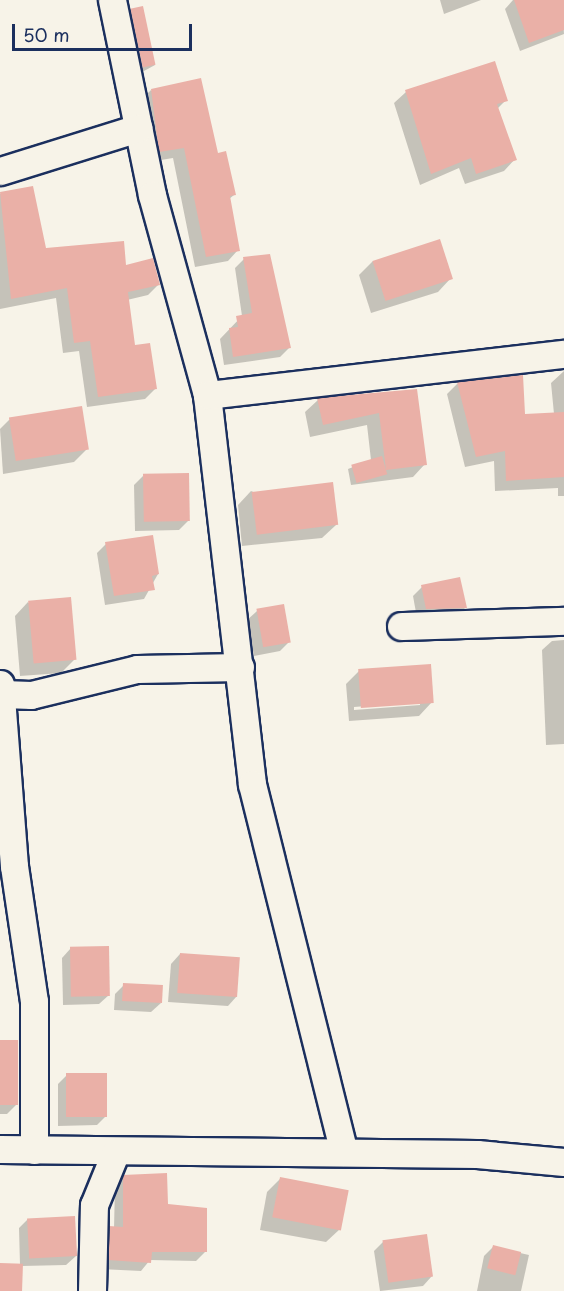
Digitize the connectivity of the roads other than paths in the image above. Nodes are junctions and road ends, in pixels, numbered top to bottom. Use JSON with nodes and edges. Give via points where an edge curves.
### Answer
{"nodes":[{"id":1,"x":112,"y":0,"type":"edge"},
{"id":2,"x":138,"y":128,"type":"junction"},
{"id":3,"x":0,"y":171,"type":"edge"},
{"id":4,"x":564,"y":354,"type":"edge"},
{"id":5,"x":207,"y":395,"type":"junction"},
{"id":6,"x":564,"y":621,"type":"edge"},
{"id":7,"x":401,"y":626,"type":"dead end"},
{"id":8,"x":240,"y":667,"type":"junction"},
{"id":9,"x":1,"y":689,"type":"edge"},
{"id":10,"x":0,"y":1149,"type":"edge"},
{"id":11,"x":34,"y":1150,"type":"junction"},
{"id":12,"x":116,"y":1151,"type":"junction"},
{"id":13,"x":344,"y":1152,"type":"junction"},
{"id":14,"x":564,"y":1162,"type":"edge"},
{"id":15,"x":92,"y":1291,"type":"edge"}],
"edges":[{"from":1,"to":2,"type":"street"},
{"from":2,"to":3,"type":"street"},
{"from":2,"to":5,"type":"street"},
{"from":4,"to":5,"type":"street"},
{"from":5,"to":8,"type":"street"},
{"from":6,"to":7,"type":"street"},
{"from":8,"to":9,"type":"street","via":[[137,669],[31,695]]},
{"from":8,"to":13,"type":"street","via":[[252,784]]},
{"from":9,"to":11,"type":"street","via":[[14,866],[34,1001]]},
{"from":10,"to":11,"type":"street"},
{"from":11,"to":12,"type":"street"},
{"from":12,"to":13,"type":"street"},
{"from":12,"to":15,"type":"street","via":[[94,1205]]},
{"from":13,"to":14,"type":"street"}]}
